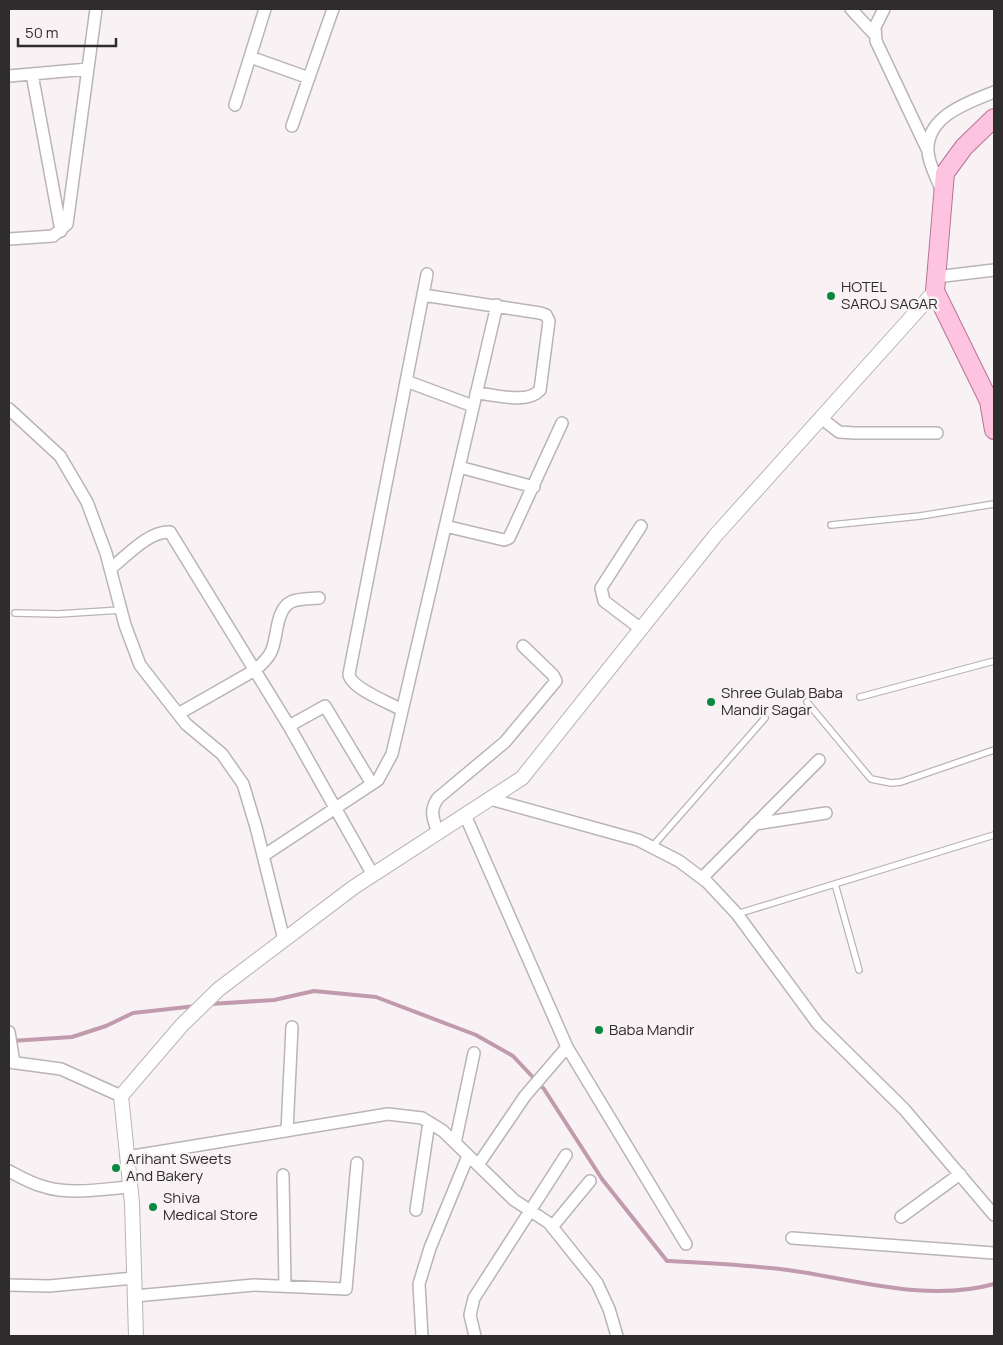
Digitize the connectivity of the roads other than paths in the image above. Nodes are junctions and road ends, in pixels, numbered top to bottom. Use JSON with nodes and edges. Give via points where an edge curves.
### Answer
{"nodes":[{"id":1,"x":96,"y":9,"type":"edge"},
{"id":2,"x":265,"y":9,"type":"edge"},
{"id":3,"x":333,"y":9,"type":"edge"},
{"id":4,"x":851,"y":9,"type":"edge"},
{"id":5,"x":884,"y":9,"type":"edge"},
{"id":6,"x":875,"y":35,"type":"junction"},
{"id":7,"x":250,"y":56,"type":"junction"},
{"id":8,"x":88,"y":69,"type":"junction"},
{"id":9,"x":32,"y":74,"type":"junction"},
{"id":10,"x":9,"y":76,"type":"edge"},
{"id":11,"x":309,"y":78,"type":"junction"},
{"id":12,"x":994,"y":92,"type":"edge"},
{"id":13,"x":235,"y":105,"type":"dead end"},
{"id":14,"x":994,"y":118,"type":"edge"},
{"id":15,"x":292,"y":126,"type":"dead end"},
{"id":16,"x":928,"y":151,"type":"junction"},
{"id":17,"x":943,"y":195,"type":"junction"},
{"id":18,"x":61,"y":231,"type":"junction"},
{"id":19,"x":9,"y":239,"type":"edge"},
{"id":20,"x":994,"y":270,"type":"edge"},
{"id":21,"x":427,"y":274,"type":"dead end"},
{"id":22,"x":936,"y":284,"type":"junction"},
{"id":23,"x":423,"y":295,"type":"junction"},
{"id":24,"x":497,"y":306,"type":"junction"},
{"id":25,"x":406,"y":381,"type":"junction"},
{"id":26,"x":476,"y":393,"type":"junction"},
{"id":27,"x":473,"y":406,"type":"junction"},
{"id":28,"x":9,"y":410,"type":"edge"},
{"id":29,"x":821,"y":418,"type":"junction"},
{"id":30,"x":562,"y":423,"type":"dead end"},
{"id":31,"x":994,"y":430,"type":"edge"},
{"id":32,"x":937,"y":433,"type":"dead end"},
{"id":33,"x":459,"y":467,"type":"junction"},
{"id":34,"x":534,"y":487,"type":"junction"},
{"id":35,"x":994,"y":504,"type":"edge"},
{"id":36,"x":831,"y":525,"type":"dead end"},
{"id":37,"x":445,"y":526,"type":"junction"},
{"id":38,"x":641,"y":526,"type":"dead end"},
{"id":39,"x":110,"y":569,"type":"junction"},
{"id":40,"x":319,"y":598,"type":"dead end"},
{"id":41,"x":121,"y":610,"type":"junction"},
{"id":42,"x":15,"y":613,"type":"dead end"},
{"id":43,"x":641,"y":629,"type":"junction"},
{"id":44,"x":523,"y":646,"type":"dead end"},
{"id":45,"x":994,"y":661,"type":"edge"},
{"id":46,"x":254,"y":670,"type":"junction"},
{"id":47,"x":860,"y":697,"type":"dead end"},
{"id":48,"x":807,"y":702,"type":"dead end"},
{"id":49,"x":402,"y":710,"type":"junction"},
{"id":50,"x":178,"y":714,"type":"junction"},
{"id":51,"x":765,"y":718,"type":"dead end"},
{"id":52,"x":289,"y":726,"type":"junction"},
{"id":53,"x":994,"y":750,"type":"edge"},
{"id":54,"x":819,"y":760,"type":"dead end"},
{"id":55,"x":372,"y":784,"type":"junction"},
{"id":56,"x":490,"y":799,"type":"junction"},
{"id":57,"x":334,"y":809,"type":"junction"},
{"id":58,"x":826,"y":813,"type":"dead end"},
{"id":59,"x":465,"y":815,"type":"junction"},
{"id":60,"x":755,"y":824,"type":"junction"},
{"id":61,"x":438,"y":832,"type":"junction"},
{"id":62,"x":994,"y":835,"type":"edge"},
{"id":63,"x":652,"y":847,"type":"junction"},
{"id":64,"x":263,"y":856,"type":"junction"},
{"id":65,"x":373,"y":875,"type":"junction"},
{"id":66,"x":702,"y":878,"type":"junction"},
{"id":67,"x":835,"y":884,"type":"junction"},
{"id":68,"x":737,"y":914,"type":"junction"},
{"id":69,"x":284,"y":940,"type":"junction"},
{"id":70,"x":859,"y":970,"type":"dead end"},
{"id":71,"x":292,"y":1027,"type":"dead end"},
{"id":72,"x":9,"y":1032,"type":"edge"},
{"id":73,"x":566,"y":1047,"type":"junction"},
{"id":74,"x":474,"y":1053,"type":"dead end"},
{"id":75,"x":11,"y":1063,"type":"edge"},
{"id":76,"x":121,"y":1096,"type":"junction"},
{"id":77,"x":429,"y":1122,"type":"junction"},
{"id":78,"x":287,"y":1131,"type":"junction"},
{"id":79,"x":455,"y":1143,"type":"junction"},
{"id":80,"x":566,"y":1155,"type":"dead end"},
{"id":81,"x":468,"y":1156,"type":"junction"},
{"id":82,"x":127,"y":1157,"type":"junction"},
{"id":83,"x":357,"y":1163,"type":"dead end"},
{"id":84,"x":478,"y":1165,"type":"junction"},
{"id":85,"x":9,"y":1171,"type":"edge"},
{"id":86,"x":960,"y":1174,"type":"junction"},
{"id":87,"x":283,"y":1175,"type":"dead end"},
{"id":88,"x":590,"y":1181,"type":"dead end"},
{"id":89,"x":130,"y":1186,"type":"junction"},
{"id":90,"x":416,"y":1210,"type":"dead end"},
{"id":91,"x":530,"y":1211,"type":"junction"},
{"id":92,"x":994,"y":1215,"type":"edge"},
{"id":93,"x":901,"y":1217,"type":"dead end"},
{"id":94,"x":552,"y":1227,"type":"junction"},
{"id":95,"x":792,"y":1238,"type":"dead end"},
{"id":96,"x":686,"y":1244,"type":"dead end"},
{"id":97,"x":994,"y":1253,"type":"edge"},
{"id":98,"x":134,"y":1278,"type":"junction"},
{"id":99,"x":9,"y":1285,"type":"edge"},
{"id":100,"x":285,"y":1286,"type":"junction"},
{"id":101,"x":135,"y":1296,"type":"junction"},
{"id":102,"x":136,"y":1336,"type":"edge"},
{"id":103,"x":422,"y":1336,"type":"edge"},
{"id":104,"x":475,"y":1336,"type":"edge"},
{"id":105,"x":617,"y":1336,"type":"edge"}],
"edges":[{"from":1,"to":8,"type":"street"},
{"from":2,"to":7,"type":"street"},
{"from":3,"to":11,"type":"street"},
{"from":4,"to":6,"type":"street"},
{"from":5,"to":6,"type":"street","via":[[874,27]]},
{"from":6,"to":16,"type":"street"},
{"from":7,"to":11,"type":"street"},
{"from":7,"to":13,"type":"street"},
{"from":8,"to":9,"type":"street"},
{"from":8,"to":18,"type":"street","via":[[67,224]]},
{"from":9,"to":10,"type":"street"},
{"from":9,"to":18,"type":"street"},
{"from":11,"to":15,"type":"street"},
{"from":12,"to":16,"type":"street","via":[[962,105],[936,126]]},
{"from":14,"to":17,"type":"main road","via":[[964,147],[945,173]]},
{"from":16,"to":17,"type":"street"},
{"from":17,"to":22,"type":"main road"},
{"from":18,"to":19,"type":"street","via":[[53,236]]},
{"from":20,"to":22,"type":"street"},
{"from":21,"to":23,"type":"street"},
{"from":22,"to":29,"type":"street"},
{"from":22,"to":31,"type":"main road","via":[[989,401]]},
{"from":23,"to":24,"type":"street"},
{"from":23,"to":25,"type":"street"},
{"from":24,"to":26,"type":"street"},
{"from":24,"to":26,"type":"street","via":[[546,315],[549,321],[540,390],[528,398]]},
{"from":25,"to":27,"type":"street"},
{"from":25,"to":49,"type":"street","via":[[349,674],[349,679],[356,686]]},
{"from":26,"to":27,"type":"street"},
{"from":27,"to":33,"type":"street"},
{"from":28,"to":39,"type":"street","via":[[60,456],[88,502]]},
{"from":29,"to":32,"type":"street","via":[[840,432]]},
{"from":29,"to":43,"type":"street","via":[[715,536]]},
{"from":30,"to":34,"type":"street"},
{"from":33,"to":34,"type":"street"},
{"from":33,"to":37,"type":"street"},
{"from":34,"to":37,"type":"street","via":[[509,538],[504,540]]},
{"from":35,"to":36,"type":"lane"},
{"from":37,"to":49,"type":"street"},
{"from":38,"to":43,"type":"street","via":[[601,588],[604,601]]},
{"from":39,"to":41,"type":"street"},
{"from":39,"to":46,"type":"street","via":[[153,536],[170,532]]},
{"from":40,"to":46,"type":"street","via":[[286,605],[281,612],[270,655]]},
{"from":41,"to":42,"type":"lane"},
{"from":41,"to":50,"type":"street","via":[[140,665]]},
{"from":43,"to":56,"type":"street","via":[[522,778]]},
{"from":44,"to":61,"type":"street","via":[[556,681],[505,742],[438,798],[431,814]]},
{"from":45,"to":47,"type":"lane"},
{"from":46,"to":50,"type":"street"},
{"from":46,"to":52,"type":"street"},
{"from":48,"to":53,"type":"lane","via":[[871,779],[881,782],[901,782]]},
{"from":49,"to":55,"type":"street","via":[[392,754],[378,780]]},
{"from":50,"to":64,"type":"street","via":[[222,754],[243,784]]},
{"from":51,"to":63,"type":"lane"},
{"from":52,"to":55,"type":"street","via":[[325,706]]},
{"from":52,"to":57,"type":"street"},
{"from":54,"to":60,"type":"street"},
{"from":55,"to":57,"type":"street"},
{"from":56,"to":59,"type":"street"},
{"from":56,"to":63,"type":"street","via":[[638,840]]},
{"from":57,"to":64,"type":"street"},
{"from":57,"to":65,"type":"street"},
{"from":58,"to":60,"type":"street"},
{"from":59,"to":61,"type":"street"},
{"from":59,"to":73,"type":"street"},
{"from":60,"to":66,"type":"street"},
{"from":61,"to":65,"type":"street"},
{"from":62,"to":67,"type":"lane"},
{"from":63,"to":66,"type":"street"},
{"from":64,"to":69,"type":"street"},
{"from":65,"to":69,"type":"street"},
{"from":66,"to":68,"type":"street"},
{"from":67,"to":68,"type":"lane"},
{"from":67,"to":70,"type":"lane"},
{"from":68,"to":86,"type":"street","via":[[818,1024],[904,1109]]},
{"from":69,"to":76,"type":"street","via":[[219,989],[182,1025]]},
{"from":71,"to":78,"type":"street"},
{"from":72,"to":75,"type":"street"},
{"from":73,"to":84,"type":"street","via":[[542,1073]]},
{"from":73,"to":96,"type":"street"},
{"from":74,"to":79,"type":"street"},
{"from":75,"to":76,"type":"street","via":[[62,1068]]},
{"from":76,"to":82,"type":"street"},
{"from":77,"to":78,"type":"street","via":[[422,1118],[388,1114]]},
{"from":77,"to":79,"type":"street"},
{"from":77,"to":90,"type":"street"},
{"from":78,"to":82,"type":"street"},
{"from":79,"to":81,"type":"street"},
{"from":80,"to":91,"type":"street"},
{"from":81,"to":84,"type":"street"},
{"from":81,"to":103,"type":"street","via":[[430,1248],[419,1284]]},
{"from":82,"to":89,"type":"street"},
{"from":83,"to":100,"type":"street","via":[[346,1289]]},
{"from":84,"to":91,"type":"street"},
{"from":85,"to":89,"type":"street","via":[[55,1190]]},
{"from":86,"to":92,"type":"street"},
{"from":86,"to":93,"type":"street"},
{"from":87,"to":100,"type":"street"},
{"from":88,"to":94,"type":"street"},
{"from":89,"to":98,"type":"street"},
{"from":91,"to":94,"type":"street"},
{"from":91,"to":104,"type":"street","via":[[474,1298],[470,1315]]},
{"from":94,"to":105,"type":"street","via":[[598,1283],[610,1309]]},
{"from":95,"to":97,"type":"street"},
{"from":98,"to":99,"type":"street","via":[[49,1286]]},
{"from":98,"to":101,"type":"street"},
{"from":100,"to":101,"type":"street","via":[[254,1285]]},
{"from":101,"to":102,"type":"street"}]}
